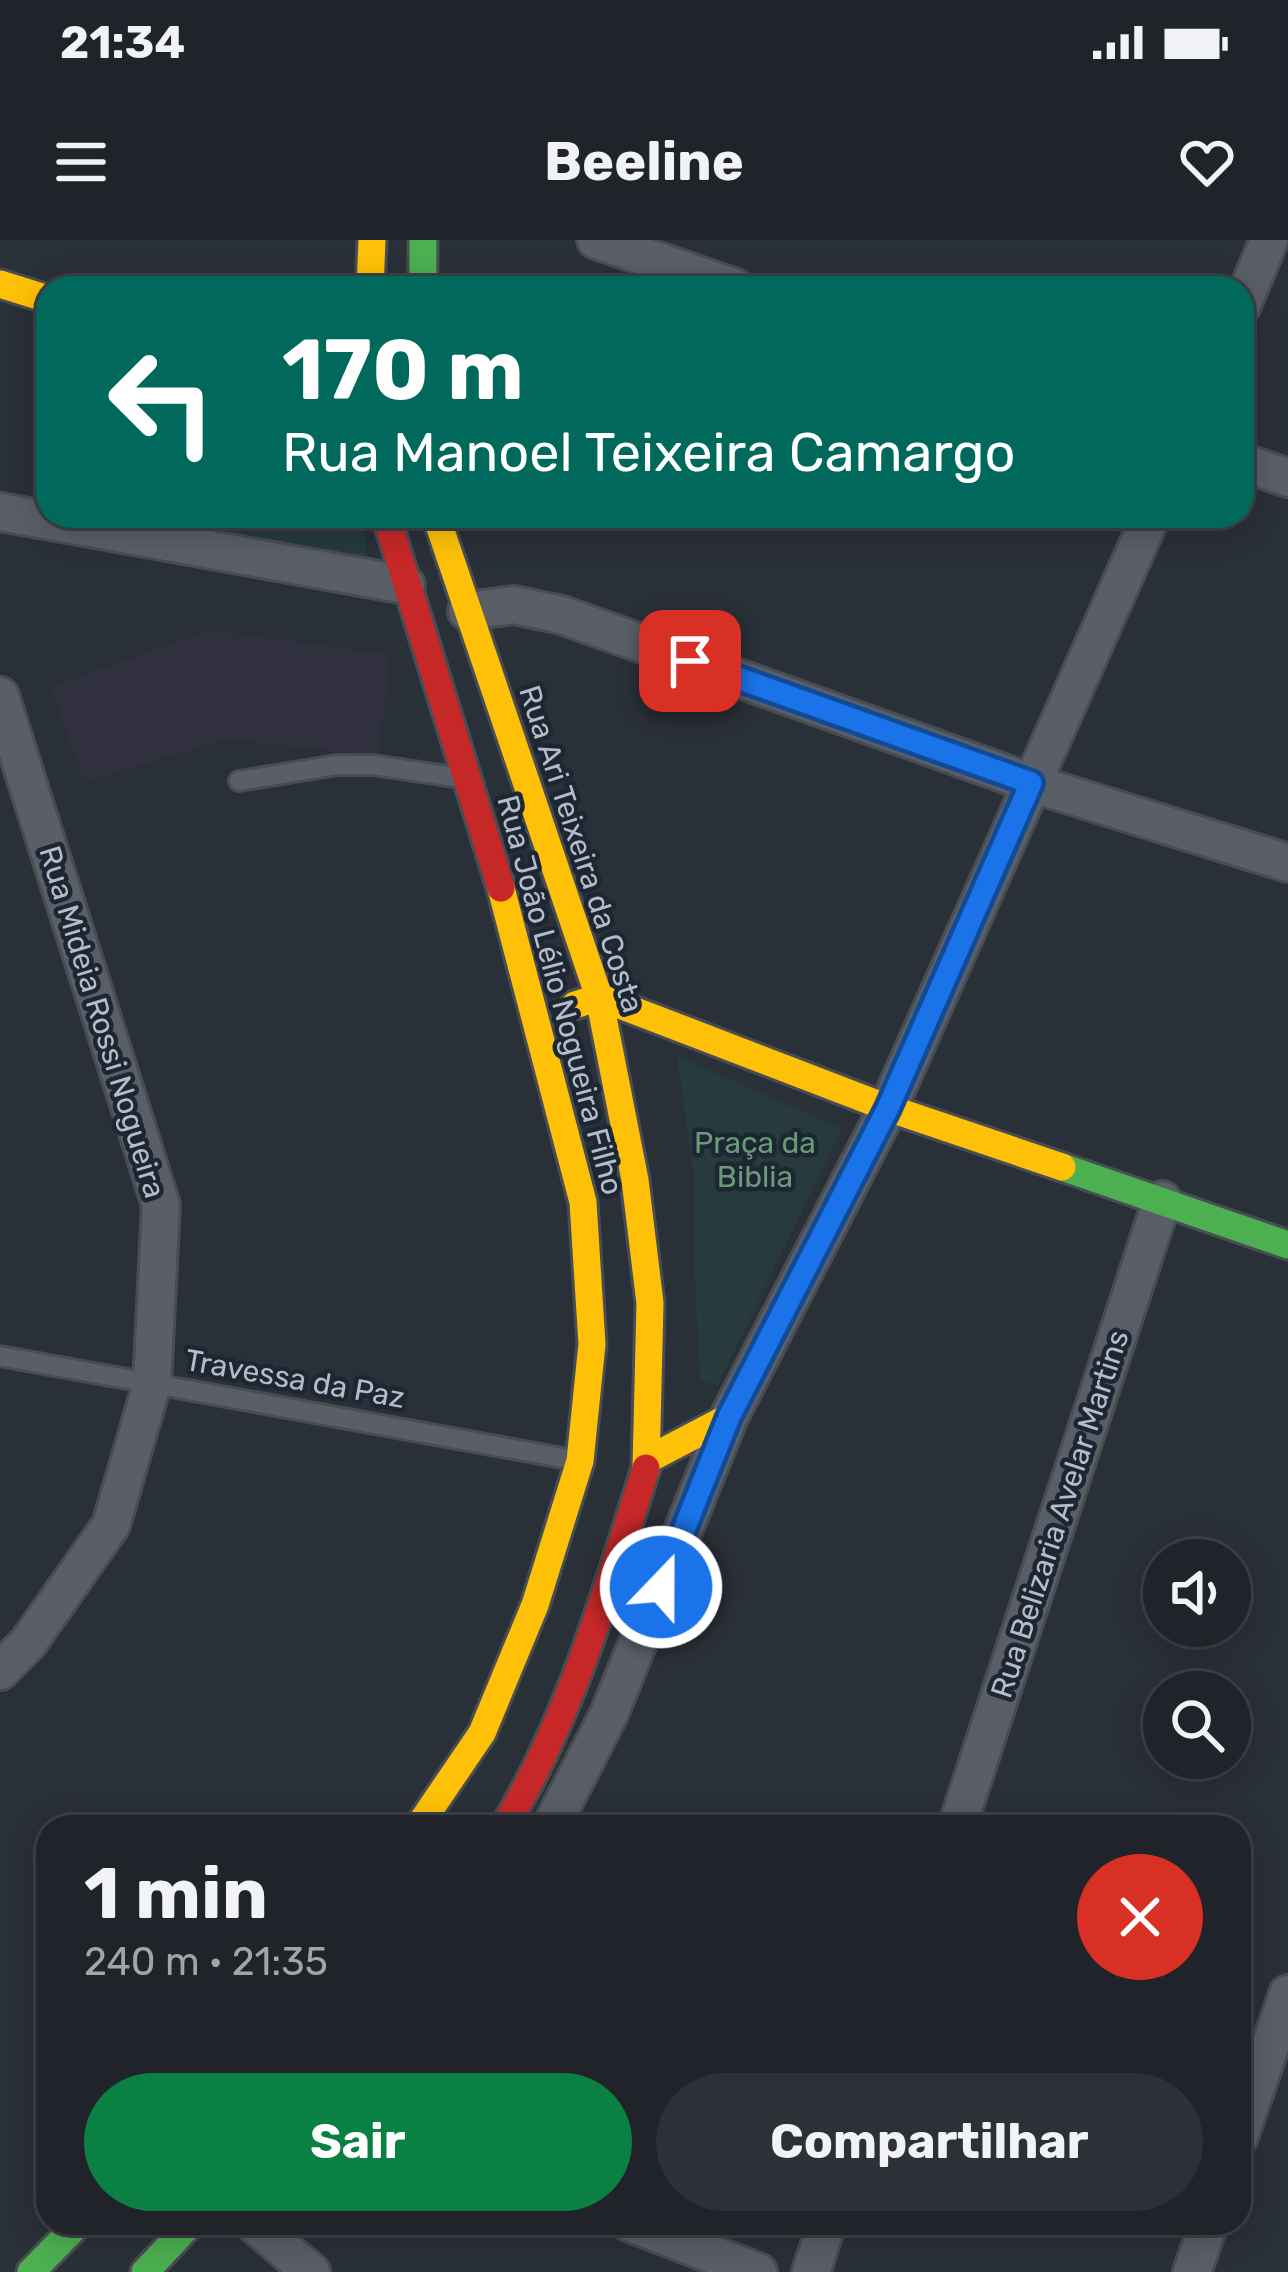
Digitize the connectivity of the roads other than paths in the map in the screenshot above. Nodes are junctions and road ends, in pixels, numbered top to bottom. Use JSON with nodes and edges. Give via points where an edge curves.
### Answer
{"nodes":[{"id":1,"x":372,"y":240,"type":"edge"},
{"id":2,"x":423,"y":240,"type":"edge"},
{"id":3,"x":596,"y":240,"type":"edge"},
{"id":4,"x":1269,"y":240,"type":"edge"},
{"id":5,"x":370,"y":276,"type":"edge"},
{"id":6,"x":423,"y":276,"type":"edge"},
{"id":7,"x":701,"y":276,"type":"edge"},
{"id":8,"x":1254,"y":276,"type":"edge"},
{"id":9,"x":0,"y":284,"type":"edge"},
{"id":10,"x":36,"y":295,"type":"edge"},
{"id":11,"x":1254,"y":466,"type":"edge"},
{"id":12,"x":1288,"y":478,"type":"edge"},
{"id":13,"x":0,"y":512,"type":"edge"},
{"id":14,"x":36,"y":518,"type":"edge"},
{"id":15,"x":89,"y":528,"type":"edge"},
{"id":16,"x":389,"y":528,"type":"edge"},
{"id":17,"x":440,"y":528,"type":"edge"},
{"id":18,"x":1146,"y":528,"type":"edge"},
{"id":19,"x":406,"y":585,"type":"junction"},
{"id":20,"x":466,"y":611,"type":"junction"},
{"id":21,"x":0,"y":696,"type":"edge"},
{"id":22,"x":468,"y":779,"type":"junction"},
{"id":23,"x":239,"y":781,"type":"dead end"},
{"id":24,"x":1031,"y":783,"type":"junction"},
{"id":25,"x":1288,"y":863,"type":"edge"},
{"id":26,"x":599,"y":997,"type":"junction"},
{"id":27,"x":537,"y":1017,"type":"junction"},
{"id":28,"x":888,"y":1108,"type":"junction"},
{"id":29,"x":1162,"y":1200,"type":"junction"},
{"id":30,"x":1288,"y":1244,"type":"edge"},
{"id":31,"x":0,"y":1356,"type":"edge"},
{"id":32,"x":152,"y":1384,"type":"junction"},
{"id":33,"x":729,"y":1417,"type":"junction"},
{"id":34,"x":649,"y":1460,"type":"junction"},
{"id":35,"x":580,"y":1462,"type":"junction"},
{"id":36,"x":0,"y":1671,"type":"edge"},
{"id":37,"x":426,"y":1815,"type":"edge"},
{"id":38,"x":511,"y":1815,"type":"edge"},
{"id":39,"x":557,"y":1815,"type":"edge"},
{"id":40,"x":961,"y":1815,"type":"edge"},
{"id":41,"x":1288,"y":1994,"type":"edge"},
{"id":42,"x":1251,"y":2102,"type":"edge"},
{"id":43,"x":67,"y":2235,"type":"edge"},
{"id":44,"x":180,"y":2235,"type":"edge"},
{"id":45,"x":267,"y":2235,"type":"edge"},
{"id":46,"x":661,"y":2235,"type":"edge"},
{"id":47,"x":823,"y":2235,"type":"edge"},
{"id":48,"x":1205,"y":2235,"type":"edge"},
{"id":49,"x":31,"y":2272,"type":"edge"},
{"id":50,"x":145,"y":2272,"type":"edge"},
{"id":51,"x":311,"y":2272,"type":"edge"},
{"id":52,"x":758,"y":2272,"type":"edge"},
{"id":53,"x":811,"y":2272,"type":"edge"},
{"id":54,"x":1192,"y":2272,"type":"edge"}],
"edges":[{"from":1,"to":5,"type":"main road"},
{"from":2,"to":6,"type":"main road"},
{"from":3,"to":7,"type":"street"},
{"from":4,"to":8,"type":"street"},
{"from":9,"to":10,"type":"main road"},
{"from":11,"to":12,"type":"street"},
{"from":13,"to":14,"type":"street"},
{"from":15,"to":19,"type":"street"},
{"from":16,"to":19,"type":"main road","name":"Rua João Lélio Nogueira Filho"},
{"from":17,"to":20,"type":"main road","name":"Rua Ari Teixeira da Costa"},
{"from":18,"to":24,"type":"street"},
{"from":19,"to":22,"type":"main road","name":"Rua João Lélio Nogueira Filho"},
{"from":20,"to":24,"type":"street","via":[[514,605],[562,615]]},
{"from":20,"to":26,"type":"main road","name":"Rua Ari Teixeira da Costa"},
{"from":21,"to":32,"type":"street","name":"Rua Mideia Rossi Nogueira","via":[[160,1204]]},
{"from":22,"to":23,"type":"lane","via":[[373,764]]},
{"from":22,"to":27,"type":"main road","name":"Rua João Lélio Nogueira Filho"},
{"from":24,"to":25,"type":"street"},
{"from":24,"to":28,"type":"street"},
{"from":26,"to":27,"type":"main road"},
{"from":26,"to":28,"type":"main road"},
{"from":26,"to":34,"type":"main road","name":"Rua Ari Teixeira da Costa","via":[[650,1303]]},
{"from":27,"to":35,"type":"main road","name":"Rua João Lélio Nogueira Filho","via":[[583,1202],[592,1345]]},
{"from":28,"to":29,"type":"main road"},
{"from":28,"to":33,"type":"street"},
{"from":29,"to":30,"type":"main road"},
{"from":29,"to":40,"type":"street","name":"Rua Belizaria Avelar Martins"},
{"from":31,"to":32,"type":"lane","name":"Travessa da Paz"},
{"from":32,"to":35,"type":"lane","name":"Travessa da Paz"},
{"from":32,"to":36,"type":"street","name":"Rua Mideia Rossi Nogueira","via":[[111,1525]]},
{"from":33,"to":34,"type":"main road"},
{"from":33,"to":39,"type":"street","via":[[609,1714]]},
{"from":34,"to":38,"type":"main road","name":"Rua Ari Teixeira da Costa","via":[[593,1634]]},
{"from":35,"to":37,"type":"main road","name":"Rua João Lélio Nogueira Filho","via":[[535,1605],[482,1733]]},
{"from":41,"to":42,"type":"street"},
{"from":43,"to":49,"type":"main road"},
{"from":44,"to":50,"type":"main road"},
{"from":45,"to":51,"type":"street"},
{"from":46,"to":52,"type":"street"},
{"from":47,"to":53,"type":"street"},
{"from":48,"to":54,"type":"street"}]}
